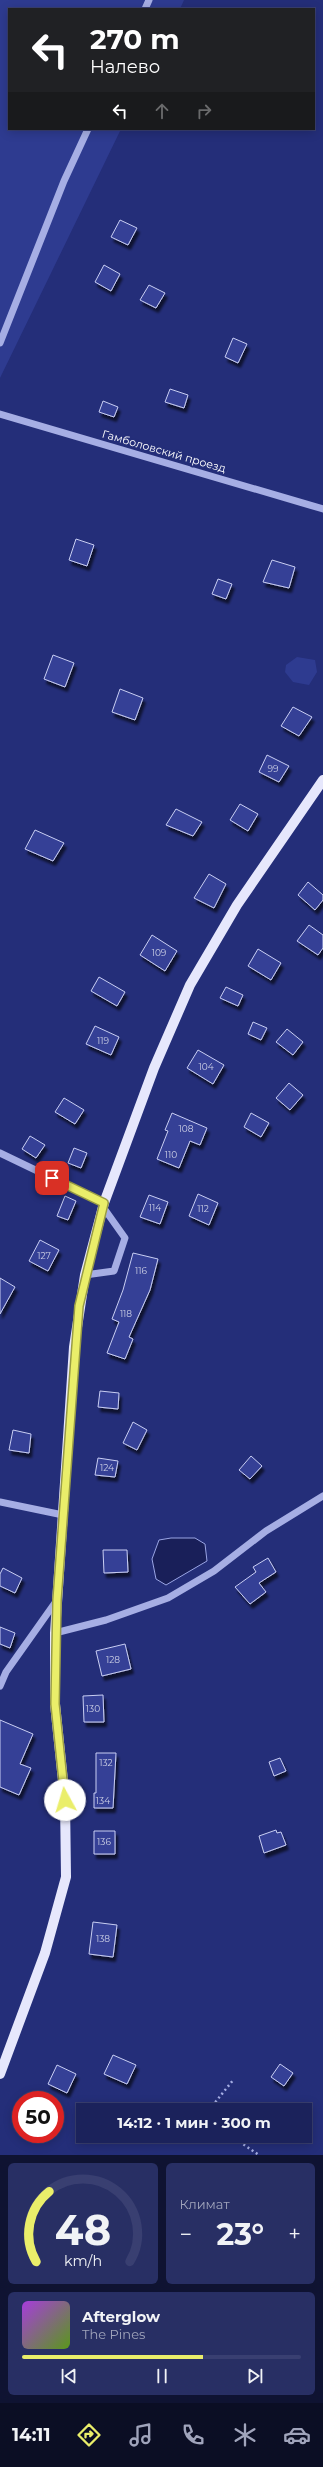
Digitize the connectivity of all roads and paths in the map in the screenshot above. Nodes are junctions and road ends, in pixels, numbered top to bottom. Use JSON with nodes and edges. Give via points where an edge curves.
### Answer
{"nodes":[{"id":1,"x":88,"y":130,"type":"edge"},
{"id":2,"x":0,"y":343,"type":"edge"},
{"id":3,"x":0,"y":414,"type":"edge"},
{"id":4,"x":323,"y":509,"type":"edge"},
{"id":5,"x":323,"y":780,"type":"edge"},
{"id":6,"x":0,"y":1153,"type":"edge"},
{"id":7,"x":104,"y":1205,"type":"junction"},
{"id":8,"x":85,"y":1275,"type":"junction"},
{"id":9,"x":323,"y":1496,"type":"edge"},
{"id":10,"x":0,"y":1502,"type":"edge"},
{"id":11,"x":63,"y":1515,"type":"junction"},
{"id":12,"x":57,"y":1600,"type":"junction"},
{"id":13,"x":55,"y":1633,"type":"junction"},
{"id":14,"x":0,"y":1686,"type":"edge"},
{"id":15,"x":0,"y":2074,"type":"edge"},
{"id":16,"x":234,"y":2079,"type":"dead end"},
{"id":17,"x":215,"y":2103,"type":"edge"},
{"id":18,"x":242,"y":2143,"type":"edge"},
{"id":19,"x":260,"y":2155,"type":"edge"}],
"edges":[{"from":1,"to":2,"type":"street","via":[[64,181]]},
{"from":3,"to":4,"type":"street","name":"Гамболовский проезд"},
{"from":5,"to":7,"type":"main road","via":[[237,905],[190,985],[154,1068]]},
{"from":6,"to":7,"type":"street"},
{"from":7,"to":8,"type":"main road"},
{"from":7,"to":8,"type":"street","via":[[124,1238],[114,1271]]},
{"from":8,"to":11,"type":"main road","via":[[74,1347]]},
{"from":9,"to":13,"type":"street","via":[[266,1532],[214,1571],[168,1598],[106,1620]]},
{"from":10,"to":11,"type":"street"},
{"from":11,"to":12,"type":"main road"},
{"from":12,"to":13,"type":"main road"},
{"from":12,"to":14,"type":"street","via":[[6,1672]]},
{"from":13,"to":15,"type":"main road","via":[[55,1704],[65,1800],[66,1877],[45,1953]]},
{"from":16,"to":17,"type":"path"},
{"from":18,"to":19,"type":"path"}]}
